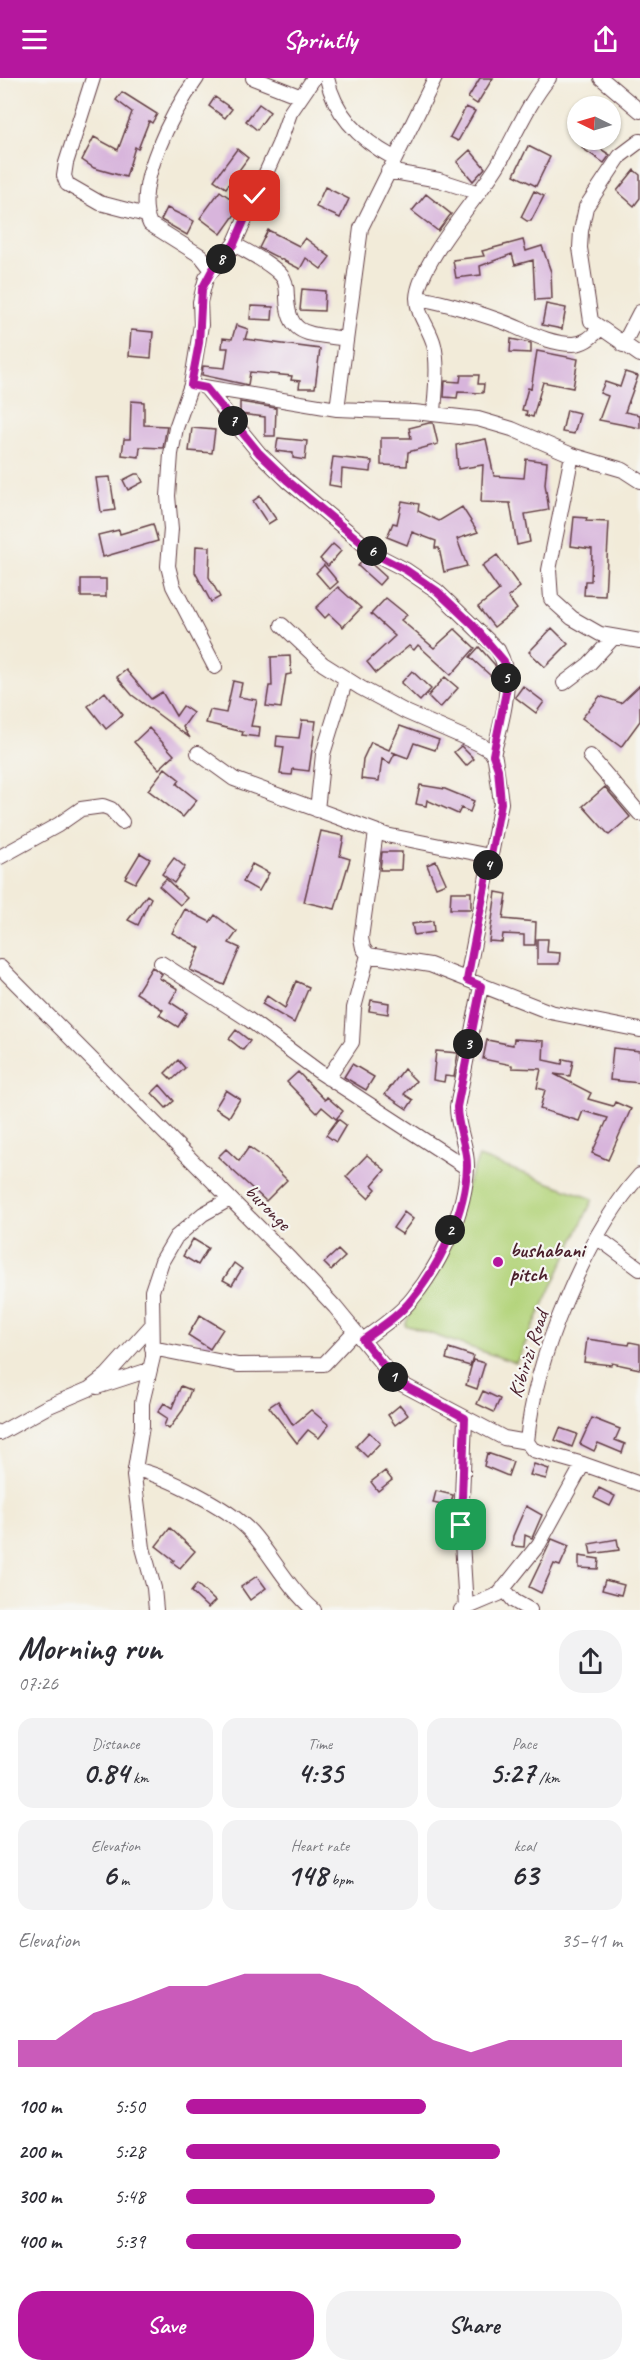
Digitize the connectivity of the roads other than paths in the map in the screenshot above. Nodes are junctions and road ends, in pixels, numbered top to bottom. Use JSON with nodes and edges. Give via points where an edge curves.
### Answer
{"nodes":[{"id":1,"x":93,"y":78,"type":"edge"},
{"id":2,"x":197,"y":78,"type":"edge"},
{"id":3,"x":253,"y":78,"type":"edge"},
{"id":4,"x":314,"y":78,"type":"edge"},
{"id":5,"x":327,"y":78,"type":"edge"},
{"id":6,"x":435,"y":78,"type":"edge"},
{"id":7,"x":549,"y":78,"type":"edge"},
{"id":8,"x":601,"y":78,"type":"edge"},
{"id":9,"x":299,"y":96,"type":"junction"},
{"id":10,"x":640,"y":111,"type":"edge"},
{"id":11,"x":640,"y":141,"type":"edge"},
{"id":12,"x":394,"y":158,"type":"junction"},
{"id":13,"x":388,"y":171,"type":"junction"},
{"id":14,"x":479,"y":193,"type":"junction"},
{"id":15,"x":146,"y":215,"type":"junction"},
{"id":16,"x":234,"y":244,"type":"junction"},
{"id":17,"x":212,"y":270,"type":"junction"},
{"id":18,"x":417,"y":298,"type":"junction"},
{"id":19,"x":640,"y":312,"type":"edge"},
{"id":20,"x":600,"y":329,"type":"junction"},
{"id":21,"x":346,"y":339,"type":"junction"},
{"id":22,"x":623,"y":345,"type":"junction"},
{"id":23,"x":640,"y":356,"type":"edge"},
{"id":24,"x":191,"y":385,"type":"junction"},
{"id":25,"x":206,"y":388,"type":"junction"},
{"id":26,"x":337,"y":409,"type":"junction"},
{"id":27,"x":434,"y":414,"type":"junction"},
{"id":28,"x":572,"y":455,"type":"junction"},
{"id":29,"x":640,"y":481,"type":"edge"},
{"id":30,"x":282,"y":625,"type":"dead end"},
{"id":31,"x":614,"y":637,"type":"junction"},
{"id":32,"x":640,"y":641,"type":"edge"},
{"id":33,"x":214,"y":667,"type":"dead end"},
{"id":34,"x":346,"y":679,"type":"junction"},
{"id":35,"x":564,"y":683,"type":"dead end"},
{"id":36,"x":198,"y":753,"type":"dead end"},
{"id":37,"x":493,"y":755,"type":"junction"},
{"id":38,"x":590,"y":756,"type":"dead end"},
{"id":39,"x":317,"y":810,"type":"junction"},
{"id":40,"x":640,"y":813,"type":"edge"},
{"id":41,"x":122,"y":822,"type":"dead end"},
{"id":42,"x":376,"y":832,"type":"junction"},
{"id":43,"x":490,"y":856,"type":"junction"},
{"id":44,"x":0,"y":857,"type":"edge"},
{"id":45,"x":368,"y":955,"type":"junction"},
{"id":46,"x":161,"y":963,"type":"dead end"},
{"id":47,"x":0,"y":967,"type":"edge"},
{"id":48,"x":467,"y":980,"type":"junction"},
{"id":49,"x":481,"y":986,"type":"junction"},
{"id":50,"x":640,"y":1030,"type":"edge"},
{"id":51,"x":328,"y":1078,"type":"junction"},
{"id":52,"x":467,"y":1168,"type":"junction"},
{"id":53,"x":640,"y":1175,"type":"edge"},
{"id":54,"x":230,"y":1199,"type":"junction"},
{"id":55,"x":598,"y":1238,"type":"junction"},
{"id":56,"x":640,"y":1269,"type":"edge"},
{"id":57,"x":151,"y":1326,"type":"junction"},
{"id":58,"x":359,"y":1336,"type":"junction"},
{"id":59,"x":152,"y":1348,"type":"junction"},
{"id":60,"x":149,"y":1370,"type":"junction"},
{"id":61,"x":89,"y":1389,"type":"junction"},
{"id":62,"x":465,"y":1418,"type":"junction"},
{"id":63,"x":0,"y":1432,"type":"edge"},
{"id":64,"x":527,"y":1442,"type":"junction"},
{"id":65,"x":583,"y":1464,"type":"junction"},
{"id":66,"x":135,"y":1468,"type":"junction"},
{"id":67,"x":640,"y":1484,"type":"edge"},
{"id":68,"x":501,"y":1591,"type":"junction"},
{"id":69,"x":464,"y":1609,"type":"edge"},
{"id":70,"x":156,"y":1610,"type":"edge"},
{"id":71,"x":314,"y":1610,"type":"edge"},
{"id":72,"x":491,"y":1610,"type":"edge"},
{"id":73,"x":531,"y":1610,"type":"edge"}],
"edges":[{"from":1,"to":15,"type":"street","via":[[64,176],[68,184],[100,203]]},
{"from":2,"to":15,"type":"street","via":[[178,106],[160,145],[147,188]]},
{"from":3,"to":9,"type":"street"},
{"from":4,"to":9,"type":"street"},
{"from":5,"to":12,"type":"street","via":[[333,100],[355,130],[365,141]]},
{"from":6,"to":12,"type":"street"},
{"from":7,"to":14,"type":"street"},
{"from":8,"to":10,"type":"street"},
{"from":9,"to":16,"type":"street"},
{"from":11,"to":20,"type":"street","via":[[620,156],[609,171],[586,207],[582,224],[580,248],[591,321]]},
{"from":12,"to":13,"type":"street"},
{"from":13,"to":14,"type":"street","via":[[439,180]]},
{"from":13,"to":21,"type":"street","via":[[361,228]]},
{"from":14,"to":18,"type":"street","via":[[428,266]]},
{"from":15,"to":17,"type":"street","via":[[150,224],[201,256]]},
{"from":16,"to":17,"type":"street"},
{"from":16,"to":21,"type":"street","via":[[282,275],[293,326]]},
{"from":17,"to":24,"type":"street","via":[[200,302],[201,325]]},
{"from":18,"to":20,"type":"street","via":[[499,320],[557,342],[585,342]]},
{"from":18,"to":27,"type":"street","via":[[434,345]]},
{"from":19,"to":22,"type":"street"},
{"from":20,"to":22,"type":"street"},
{"from":21,"to":26,"type":"street"},
{"from":22,"to":23,"type":"street"},
{"from":24,"to":25,"type":"street"},
{"from":24,"to":33,"type":"street","via":[[171,454],[168,566]]},
{"from":25,"to":26,"type":"street"},
{"from":25,"to":37,"type":"street","via":[[259,453],[288,481],[375,554],[437,591],[498,650],[504,661],[507,687]]},
{"from":26,"to":27,"type":"street"},
{"from":27,"to":28,"type":"street","via":[[478,418]]},
{"from":28,"to":29,"type":"street","via":[[623,470]]},
{"from":28,"to":31,"type":"street","via":[[549,570],[550,599],[588,628]]},
{"from":30,"to":34,"type":"street","via":[[323,664]]},
{"from":31,"to":32,"type":"street"},
{"from":31,"to":35,"type":"street"},
{"from":34,"to":37,"type":"street","via":[[406,712],[477,743]]},
{"from":34,"to":39,"type":"street","via":[[323,754]]},
{"from":36,"to":39,"type":"street","via":[[234,779]]},
{"from":37,"to":43,"type":"street","via":[[501,803]]},
{"from":38,"to":40,"type":"street"},
{"from":39,"to":42,"type":"street"},
{"from":41,"to":44,"type":"street","via":[[103,806],[81,809]]},
{"from":42,"to":43,"type":"street"},
{"from":42,"to":45,"type":"street","via":[[361,938]]},
{"from":43,"to":48,"type":"street"},
{"from":45,"to":48,"type":"street","via":[[430,965]]},
{"from":45,"to":51,"type":"street","via":[[354,1008],[352,1042]]},
{"from":46,"to":51,"type":"street","via":[[248,1018]]},
{"from":47,"to":54,"type":"street","name":"buronge"},
{"from":48,"to":49,"type":"street"},
{"from":49,"to":50,"type":"street","via":[[550,1012]]},
{"from":49,"to":52,"type":"street","via":[[457,1107]]},
{"from":51,"to":52,"type":"street"},
{"from":52,"to":58,"type":"street","via":[[457,1212],[436,1262],[411,1300]]},
{"from":53,"to":55,"type":"street","name":"Kibirizi Road"},
{"from":54,"to":57,"type":"street","via":[[203,1214],[176,1237],[162,1261],[152,1291]]},
{"from":54,"to":58,"type":"street","name":"buronge"},
{"from":55,"to":56,"type":"street"},
{"from":55,"to":64,"type":"street","name":"Kibirizi Road","via":[[553,1335]]},
{"from":57,"to":59,"type":"street"},
{"from":57,"to":61,"type":"street","via":[[107,1375]]},
{"from":58,"to":59,"type":"street","via":[[324,1364],[238,1365]]},
{"from":58,"to":62,"type":"street","name":"buronge","via":[[396,1381]]},
{"from":59,"to":60,"type":"street"},
{"from":60,"to":61,"type":"street"},
{"from":60,"to":66,"type":"street"},
{"from":61,"to":63,"type":"street"},
{"from":62,"to":64,"type":"street","name":"buronge","via":[[504,1438]]},
{"from":62,"to":69,"type":"street","via":[[461,1525]]},
{"from":64,"to":65,"type":"street","via":[[533,1450]]},
{"from":65,"to":67,"type":"street"},
{"from":65,"to":68,"type":"street","via":[[539,1544]]},
{"from":66,"to":70,"type":"street","via":[[136,1502]]},
{"from":66,"to":71,"type":"street","via":[[157,1474],[240,1522]]},
{"from":68,"to":69,"type":"street"},
{"from":68,"to":72,"type":"street"},
{"from":68,"to":73,"type":"street"}]}
